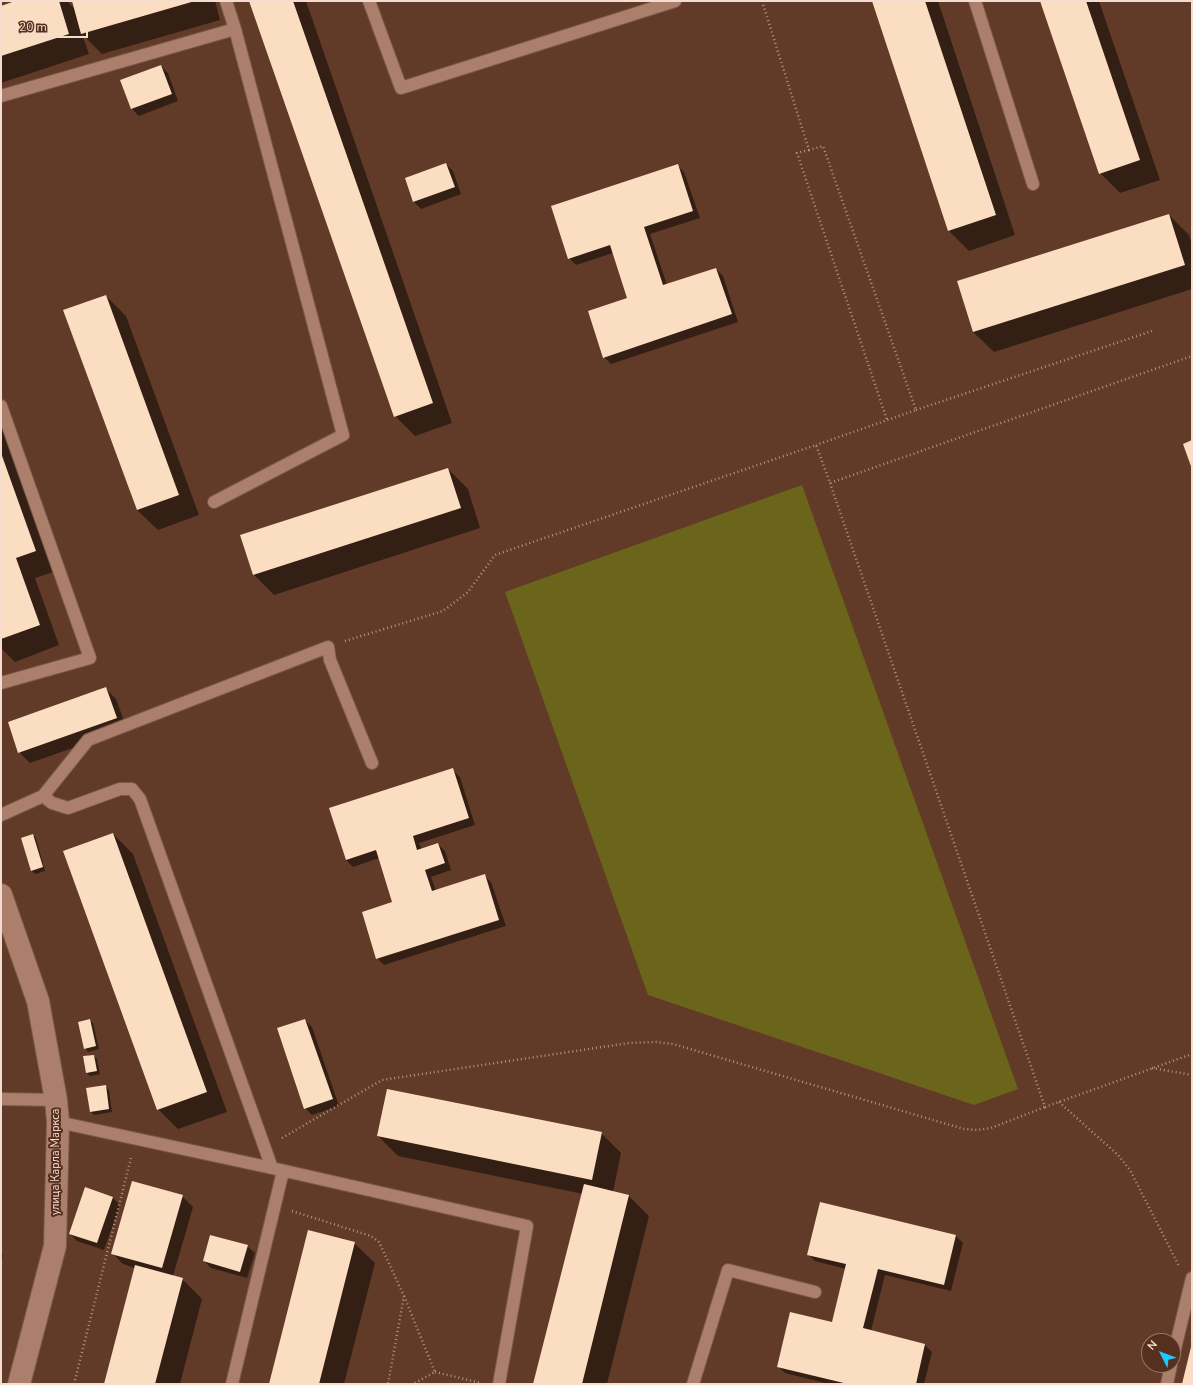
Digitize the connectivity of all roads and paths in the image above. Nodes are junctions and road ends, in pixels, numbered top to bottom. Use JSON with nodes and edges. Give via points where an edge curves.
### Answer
{"nodes":[{"id":1,"x":226,"y":1,"type":"edge"},
{"id":2,"x":369,"y":1,"type":"edge"},
{"id":3,"x":675,"y":1,"type":"edge"},
{"id":4,"x":762,"y":1,"type":"edge"},
{"id":5,"x":975,"y":1,"type":"edge"},
{"id":6,"x":235,"y":29,"type":"junction"},
{"id":7,"x":1,"y":96,"type":"edge"},
{"id":8,"x":809,"y":150,"type":"junction"},
{"id":9,"x":1033,"y":184,"type":"dead end"},
{"id":10,"x":1152,"y":331,"type":"dead end"},
{"id":11,"x":1192,"y":356,"type":"edge"},
{"id":12,"x":1,"y":406,"type":"edge"},
{"id":13,"x":916,"y":410,"type":"junction"},
{"id":14,"x":887,"y":420,"type":"junction"},
{"id":15,"x":816,"y":445,"type":"junction"},
{"id":16,"x":830,"y":483,"type":"junction"},
{"id":17,"x":214,"y":502,"type":"dead end"},
{"id":18,"x":328,"y":647,"type":"junction"},
{"id":19,"x":1,"y":684,"type":"edge"},
{"id":20,"x":372,"y":763,"type":"dead end"},
{"id":21,"x":43,"y":796,"type":"junction"},
{"id":22,"x":1,"y":815,"type":"edge"},
{"id":23,"x":1,"y":895,"type":"edge"},
{"id":24,"x":1192,"y":1054,"type":"edge"},
{"id":25,"x":1152,"y":1068,"type":"junction"},
{"id":26,"x":1192,"y":1075,"type":"edge"},
{"id":27,"x":1,"y":1099,"type":"edge"},
{"id":28,"x":56,"y":1100,"type":"junction"},
{"id":29,"x":1059,"y":1102,"type":"junction"},
{"id":30,"x":1045,"y":1107,"type":"junction"},
{"id":31,"x":58,"y":1122,"type":"junction"},
{"id":32,"x":136,"y":1139,"type":"junction"},
{"id":33,"x":265,"y":1148,"type":"junction"},
{"id":34,"x":277,"y":1169,"type":"junction"},
{"id":35,"x":275,"y":1205,"type":"junction"},
{"id":36,"x":1191,"y":1283,"type":"edge"},
{"id":37,"x":816,"y":1292,"type":"dead end"},
{"id":38,"x":404,"y":1296,"type":"junction"},
{"id":39,"x":1179,"y":1333,"type":"edge"},
{"id":40,"x":435,"y":1372,"type":"junction"},
{"id":41,"x":1169,"y":1373,"type":"edge"},
{"id":42,"x":19,"y":1384,"type":"edge"},
{"id":43,"x":74,"y":1384,"type":"edge"},
{"id":44,"x":232,"y":1384,"type":"edge"},
{"id":45,"x":388,"y":1384,"type":"edge"},
{"id":46,"x":413,"y":1384,"type":"edge"},
{"id":47,"x":484,"y":1384,"type":"edge"},
{"id":48,"x":499,"y":1384,"type":"edge"},
{"id":49,"x":693,"y":1384,"type":"edge"},
{"id":50,"x":1166,"y":1384,"type":"edge"}],
"edges":[{"from":1,"to":6,"type":"lane"},
{"from":2,"to":3,"type":"lane","via":[[401,88]]},
{"from":4,"to":8,"type":"path"},
{"from":5,"to":9,"type":"lane"},
{"from":6,"to":7,"type":"lane"},
{"from":6,"to":17,"type":"lane","via":[[343,435]]},
{"from":8,"to":13,"type":"path","via":[[823,146]]},
{"from":8,"to":14,"type":"path","via":[[797,153]]},
{"from":10,"to":13,"type":"path"},
{"from":11,"to":16,"type":"path"},
{"from":12,"to":19,"type":"lane","via":[[90,658]]},
{"from":13,"to":14,"type":"path"},
{"from":14,"to":15,"type":"path"},
{"from":15,"to":16,"type":"path"},
{"from":15,"to":18,"type":"path","via":[[495,555],[468,592],[443,611]]},
{"from":16,"to":30,"type":"path"},
{"from":18,"to":20,"type":"lane","via":[[330,660]]},
{"from":18,"to":21,"type":"lane","via":[[88,740]]},
{"from":21,"to":22,"type":"lane"},
{"from":21,"to":33,"type":"lane","via":[[52,803],[68,808],[120,789],[132,789],[140,798]]},
{"from":23,"to":28,"type":"street","name":"улица Карла Маркса","via":[[38,1001]]},
{"from":24,"to":25,"type":"path"},
{"from":25,"to":26,"type":"path"},
{"from":25,"to":29,"type":"path"},
{"from":27,"to":28,"type":"lane"},
{"from":28,"to":31,"type":"street","name":"улица Карла Маркса"},
{"from":29,"to":30,"type":"path"},
{"from":29,"to":36,"type":"path","via":[[1118,1155],[1130,1170]]},
{"from":30,"to":33,"type":"path","via":[[991,1128],[964,1129],[673,1044],[629,1043],[382,1080]]},
{"from":31,"to":32,"type":"lane"},
{"from":31,"to":42,"type":"street","name":"улица Карла Маркса","via":[[55,1246]]},
{"from":32,"to":34,"type":"lane"},
{"from":32,"to":43,"type":"path"},
{"from":33,"to":34,"type":"lane"},
{"from":34,"to":35,"type":"lane"},
{"from":34,"to":48,"type":"lane","via":[[527,1226]]},
{"from":35,"to":38,"type":"path","via":[[371,1236],[379,1242]]},
{"from":35,"to":44,"type":"lane"},
{"from":36,"to":39,"type":"lane"},
{"from":37,"to":49,"type":"lane","via":[[728,1270]]},
{"from":38,"to":40,"type":"path"},
{"from":38,"to":45,"type":"path"},
{"from":40,"to":46,"type":"path"},
{"from":40,"to":47,"type":"path"},
{"from":41,"to":50,"type":"lane"}]}
